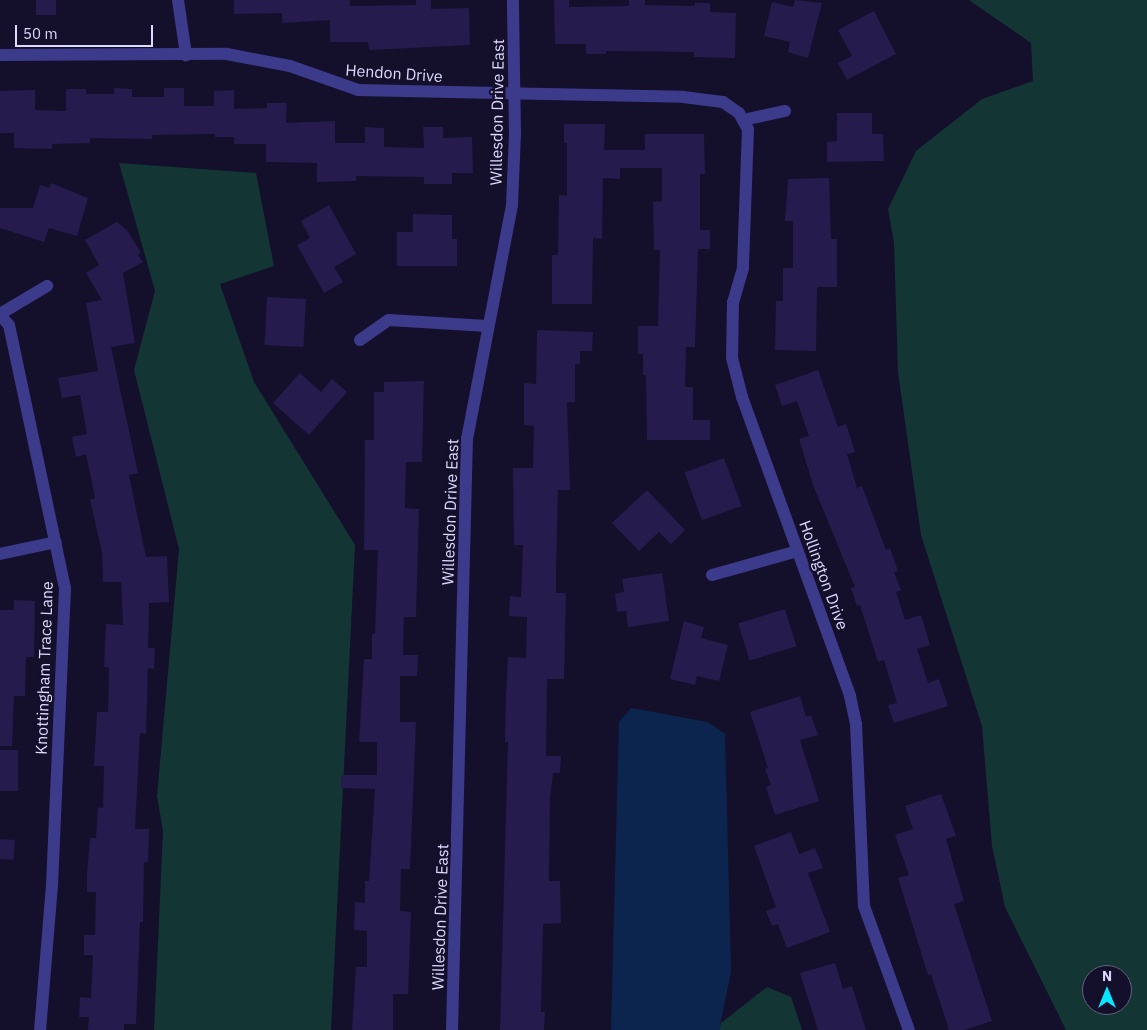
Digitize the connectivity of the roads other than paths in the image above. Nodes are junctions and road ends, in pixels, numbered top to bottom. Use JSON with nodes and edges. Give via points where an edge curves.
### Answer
{"nodes":[{"id":1,"x":178,"y":0,"type":"edge"},
{"id":2,"x":513,"y":0,"type":"edge"},
{"id":3,"x":0,"y":55,"type":"edge"},
{"id":4,"x":186,"y":55,"type":"junction"},
{"id":5,"x":515,"y":95,"type":"junction"},
{"id":6,"x":785,"y":111,"type":"dead end"},
{"id":7,"x":746,"y":125,"type":"junction"},
{"id":8,"x":47,"y":286,"type":"dead end"},
{"id":9,"x":0,"y":315,"type":"edge"},
{"id":10,"x":486,"y":326,"type":"junction"},
{"id":11,"x":360,"y":340,"type":"dead end"},
{"id":12,"x":56,"y":542,"type":"junction"},
{"id":13,"x":798,"y":551,"type":"junction"},
{"id":14,"x":0,"y":554,"type":"edge"},
{"id":15,"x":712,"y":575,"type":"dead end"},
{"id":16,"x":40,"y":1030,"type":"edge"},
{"id":17,"x":452,"y":1030,"type":"edge"},
{"id":18,"x":910,"y":1030,"type":"edge"}],
"edges":[{"from":1,"to":4,"type":"street"},
{"from":2,"to":5,"type":"street","name":"Willesdon Drive East"},
{"from":3,"to":4,"type":"street","name":"Hendon Drive"},
{"from":4,"to":5,"type":"street","name":"Hendon Drive","via":[[227,54],[268,61],[358,90]]},
{"from":5,"to":7,"type":"street","name":"Hendon Drive","via":[[683,97],[724,102],[739,112]]},
{"from":5,"to":10,"type":"street","name":"Willesdon Drive East","via":[[509,231]]},
{"from":6,"to":7,"type":"street"},
{"from":7,"to":13,"type":"street","name":"Hollington Drive","via":[[743,268],[733,302],[732,358],[742,396]]},
{"from":8,"to":9,"type":"street"},
{"from":9,"to":12,"type":"street","name":"Knottingham Trace Lane","via":[[8,325]]},
{"from":10,"to":11,"type":"street","via":[[389,320]]},
{"from":10,"to":17,"type":"street","name":"Willesdon Drive East","via":[[467,439]]},
{"from":12,"to":14,"type":"street"},
{"from":12,"to":16,"type":"street","name":"Knottingham Trace Lane","via":[[65,588],[52,885]]},
{"from":13,"to":15,"type":"street"},
{"from":13,"to":18,"type":"street","name":"Hollington Drive","via":[[850,696],[856,724],[864,906]]}]}
